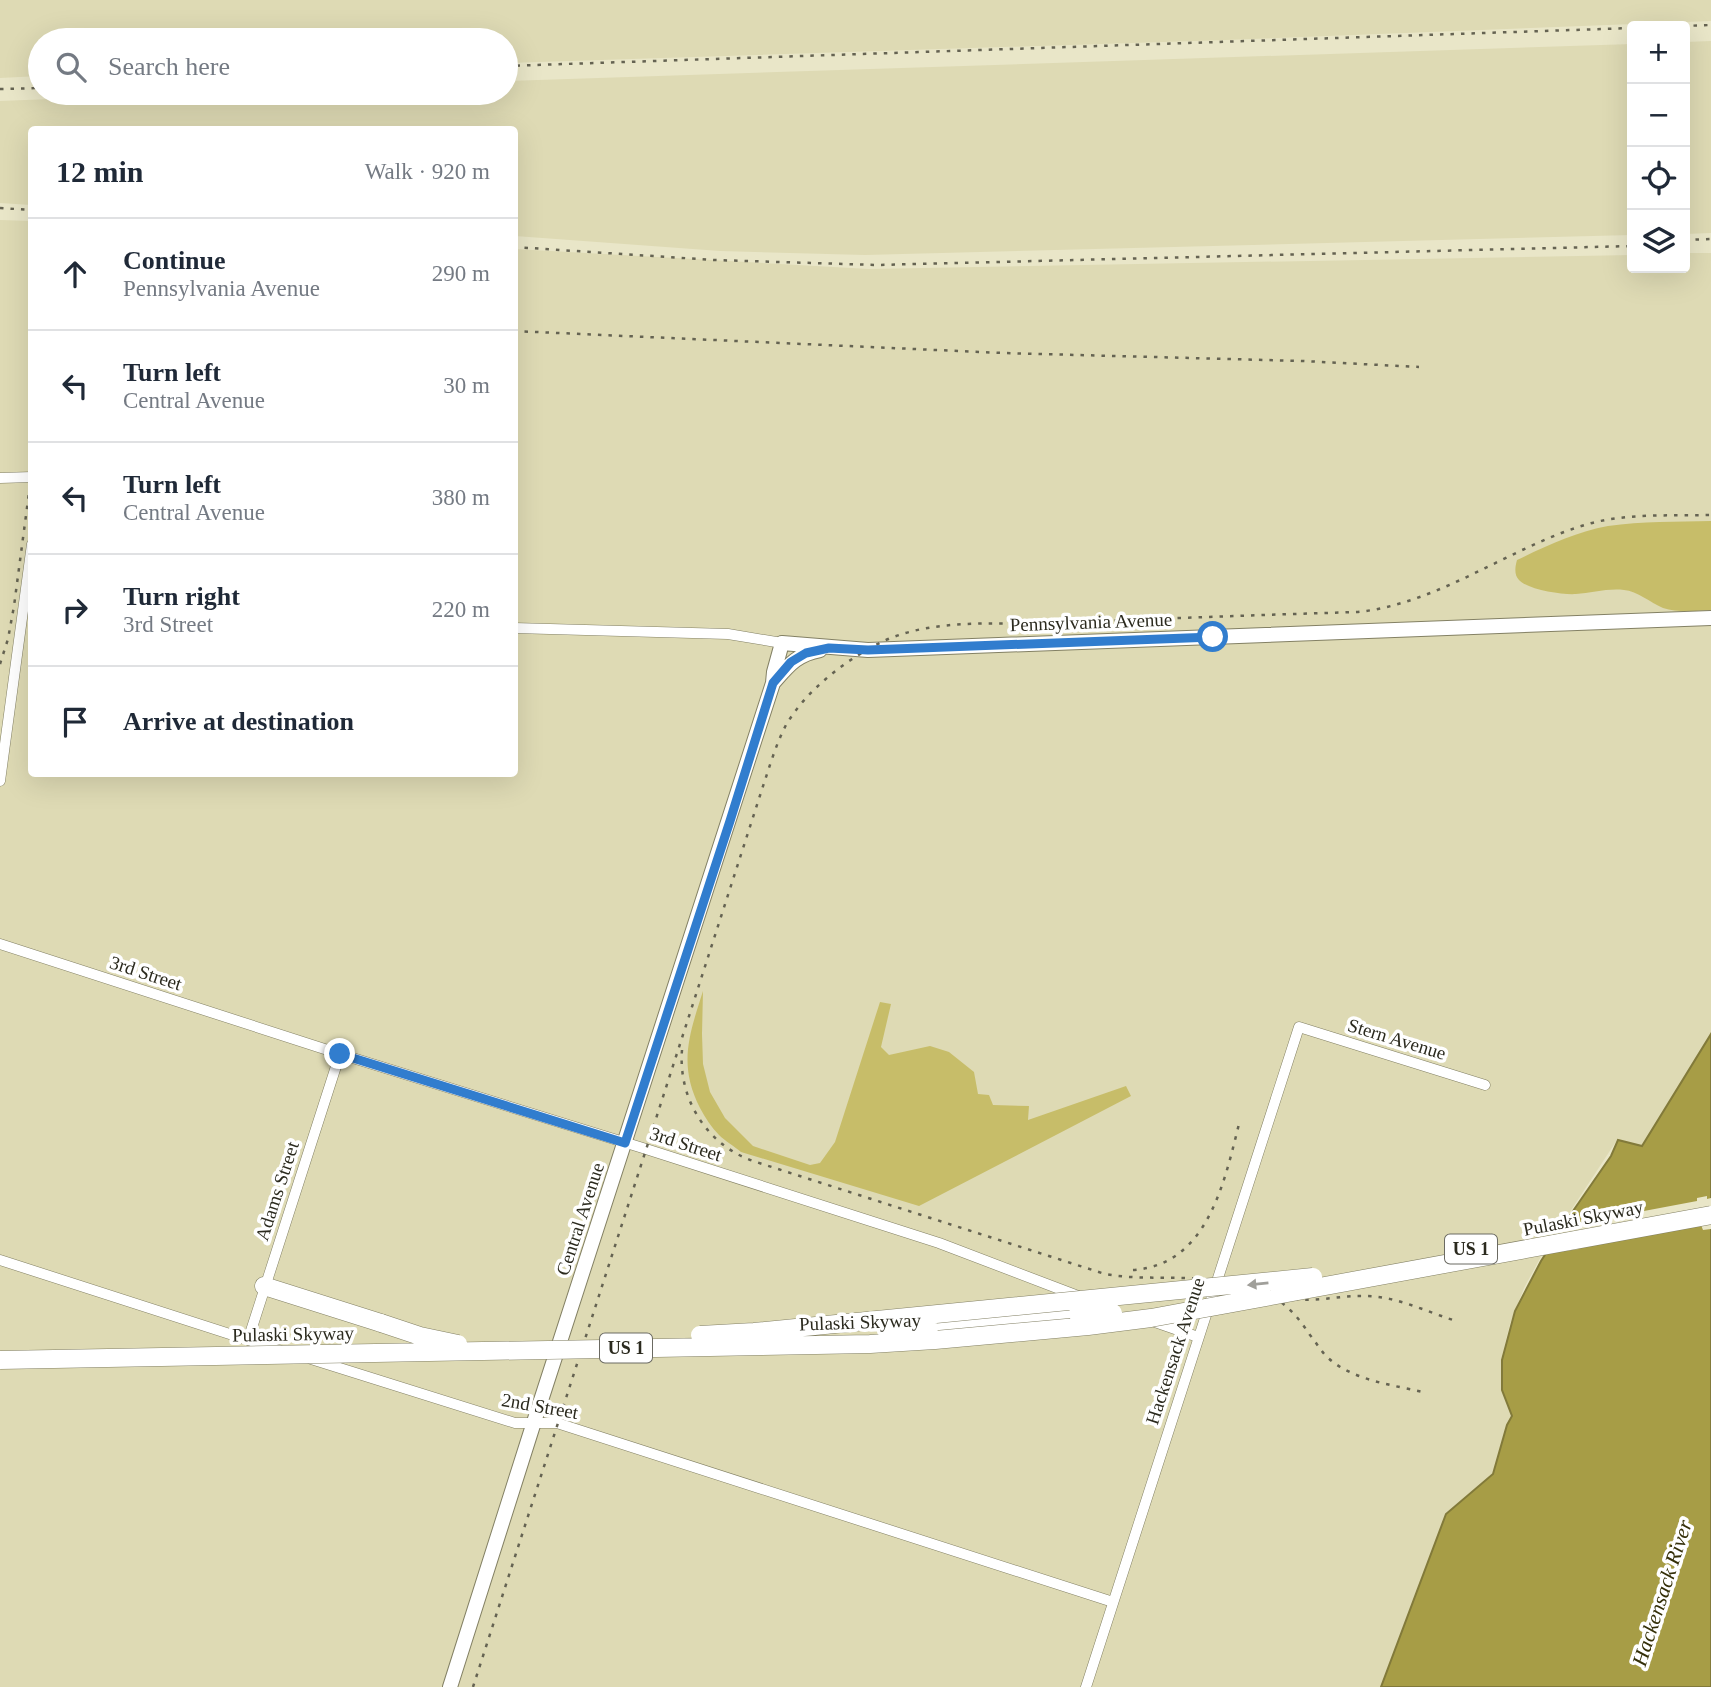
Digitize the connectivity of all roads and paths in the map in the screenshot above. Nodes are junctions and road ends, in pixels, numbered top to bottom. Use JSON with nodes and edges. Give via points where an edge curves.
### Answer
{"nodes":[{"id":1,"x":28,"y":477,"type":"edge"},
{"id":2,"x":0,"y":478,"type":"edge"},
{"id":3,"x":27,"y":616,"type":"edge"},
{"id":4,"x":1711,"y":618,"type":"edge"},
{"id":5,"x":518,"y":628,"type":"edge"},
{"id":6,"x":782,"y":643,"type":"junction"},
{"id":7,"x":829,"y":648,"type":"junction"},
{"id":8,"x":773,"y":683,"type":"junction"},
{"id":9,"x":0,"y":781,"type":"edge"},
{"id":10,"x":0,"y":944,"type":"edge"},
{"id":11,"x":1299,"y":1027,"type":"joint"},
{"id":12,"x":340,"y":1054,"type":"junction"},
{"id":13,"x":1485,"y":1085,"type":"dead end"},
{"id":14,"x":625,"y":1143,"type":"junction"},
{"id":15,"x":1711,"y":1204,"type":"edge"},
{"id":16,"x":1711,"y":1216,"type":"edge"},
{"id":17,"x":0,"y":1260,"type":"edge"},
{"id":18,"x":264,"y":1286,"type":"junction"},
{"id":19,"x":1230,"y":1286,"type":"junction"},
{"id":20,"x":1249,"y":1301,"type":"junction"},
{"id":21,"x":1078,"y":1314,"type":"junction"},
{"id":22,"x":1198,"y":1337,"type":"junction"},
{"id":23,"x":248,"y":1340,"type":"junction"},
{"id":24,"x":0,"y":1351,"type":"edge"},
{"id":25,"x":0,"y":1360,"type":"edge"},
{"id":26,"x":534,"y":1422,"type":"junction"},
{"id":27,"x":1113,"y":1602,"type":"junction"},
{"id":28,"x":450,"y":1687,"type":"edge"},
{"id":29,"x":1086,"y":1687,"type":"edge"}],
"edges":[{"from":1,"to":2,"type":"street"},
{"from":3,"to":9,"type":"street"},
{"from":4,"to":7,"type":"main road","name":"Pennsylvania Avenue"},
{"from":5,"to":6,"type":"street","name":"Pennsylvania Avenue","via":[[728,634]]},
{"from":6,"to":7,"type":"main road","name":"Pennsylvania Avenue"},
{"from":6,"to":8,"type":"main road","name":"Central Avenue"},
{"from":7,"to":8,"type":"main road","name":"Central Avenue","via":[[791,662]]},
{"from":8,"to":14,"type":"main road","name":"Central Avenue"},
{"from":10,"to":12,"type":"street","name":"3rd Street"},
{"from":11,"to":13,"type":"street","name":"Stern Avenue"},
{"from":11,"to":22,"type":"street","name":"Hackensack Avenue"},
{"from":12,"to":14,"type":"street","name":"3rd Street"},
{"from":12,"to":18,"type":"street","name":"Adams Street"},
{"from":14,"to":22,"type":"street","name":"3rd Street","via":[[939,1243]]},
{"from":14,"to":26,"type":"main road","name":"Central Avenue"},
{"from":15,"to":19,"type":"highway","name":"Pulaski Skyway","number":"US 1","one_way":true,"bridge":true,"via":[[1313,1278]]},
{"from":16,"to":20,"type":"highway","name":"Pulaski Skyway","number":"US 1","bridge":true},
{"from":17,"to":23,"type":"street","name":"2nd Street"},
{"from":18,"to":21,"type":"highway","bridge":true,"via":[[420,1336],[488,1346],[772,1338]]},
{"from":18,"to":23,"type":"street","name":"Adams Street"},
{"from":19,"to":21,"type":"highway","bridge":true,"via":[[1177,1300]]},
{"from":19,"to":24,"type":"highway","name":"Pulaski Skyway","number":"US 1","bridge":true,"via":[[648,1338]]},
{"from":20,"to":21,"type":"highway","bridge":true},
{"from":20,"to":25,"type":"highway","name":"Pulaski Skyway","number":"US 1","bridge":true,"via":[[1087,1326],[899,1343]]},
{"from":22,"to":27,"type":"street","name":"Hackensack Avenue"},
{"from":23,"to":26,"type":"street","name":"2nd Street","via":[[515,1423]]},
{"from":26,"to":27,"type":"street","name":"2nd Street","via":[[557,1423]]},
{"from":26,"to":28,"type":"main road","name":"Central Avenue"},
{"from":27,"to":29,"type":"street","name":"Hackensack Avenue"}]}
